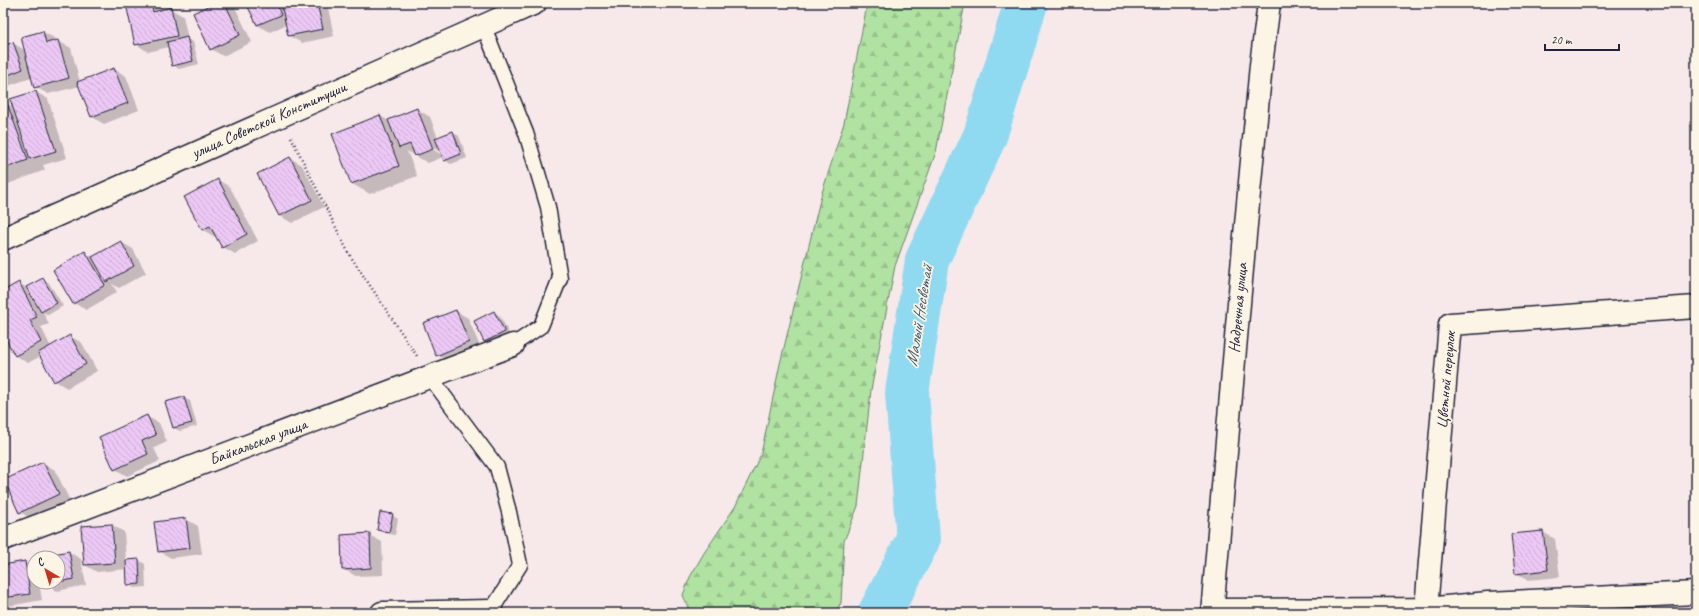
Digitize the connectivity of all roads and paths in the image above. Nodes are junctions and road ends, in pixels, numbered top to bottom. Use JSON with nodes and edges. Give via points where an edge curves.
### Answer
{"nodes":[{"id":1,"x":535,"y":3,"type":"edge"},
{"id":2,"x":1268,"y":3,"type":"edge"},
{"id":3,"x":484,"y":27,"type":"junction"},
{"id":4,"x":280,"y":116,"type":"junction"},
{"id":5,"x":3,"y":239,"type":"edge"},
{"id":6,"x":1696,"y":307,"type":"edge"},
{"id":7,"x":513,"y":345,"type":"joint"},
{"id":8,"x":430,"y":377,"type":"junction"},
{"id":9,"x":3,"y":539,"type":"edge"},
{"id":10,"x":1696,"y":593,"type":"edge"},
{"id":11,"x":1426,"y":609,"type":"junction"},
{"id":12,"x":1212,"y":611,"type":"edge"},
{"id":13,"x":491,"y":612,"type":"edge"},
{"id":14,"x":382,"y":613,"type":"edge"}],
"edges":[{"from":1,"to":3,"type":"street","name":"улица Советской Конституции"},
{"from":2,"to":12,"type":"street","name":"Надречная улица"},
{"from":3,"to":4,"type":"street","name":"улица Советской Конституции"},
{"from":3,"to":7,"type":"lane","via":[[526,133],[548,206],[560,278],[540,326]]},
{"from":4,"to":5,"type":"street","name":"улица Советской Конституции"},
{"from":4,"to":8,"type":"path","via":[[349,254]]},
{"from":6,"to":11,"type":"street","name":"Цветной переулок","via":[[1450,324]]},
{"from":7,"to":8,"type":"street","name":"Байкальская улица"},
{"from":8,"to":9,"type":"street","name":"Байкальская улица"},
{"from":8,"to":13,"type":"lane","via":[[497,466],[509,512],[520,565]]},
{"from":10,"to":11,"type":"street","via":[[1488,603]]},
{"from":11,"to":12,"type":"street"},
{"from":13,"to":14,"type":"street"}]}
